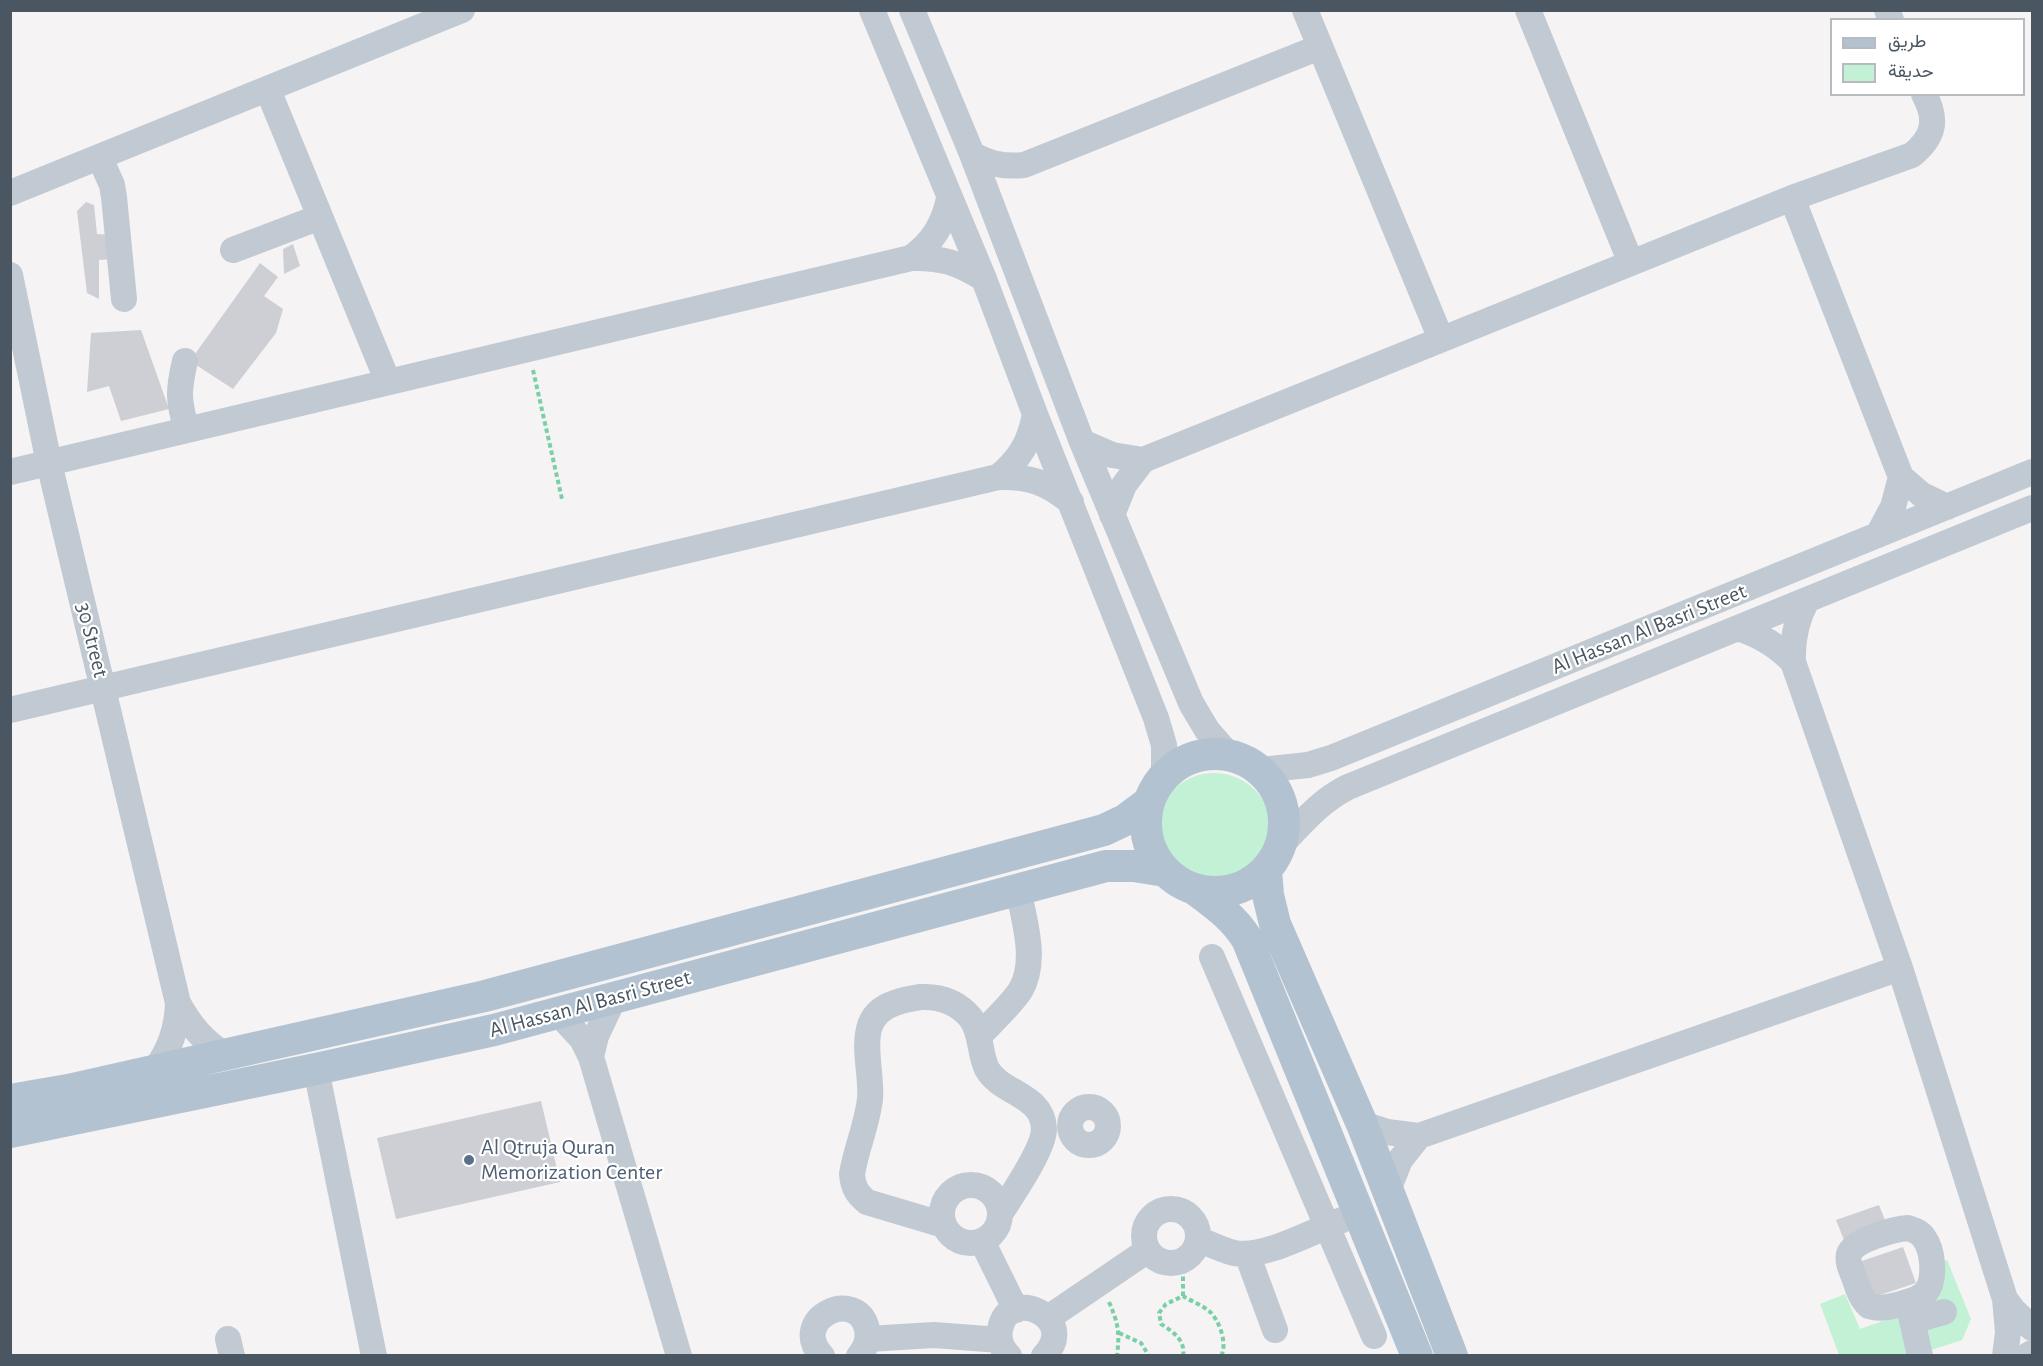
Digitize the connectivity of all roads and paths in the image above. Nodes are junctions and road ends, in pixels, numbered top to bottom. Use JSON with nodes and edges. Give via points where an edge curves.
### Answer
{"nodes":[{"id":1,"x":462,"y":10,"type":"edge"},
{"id":2,"x":872,"y":10,"type":"edge"},
{"id":3,"x":912,"y":10,"type":"edge"},
{"id":4,"x":1305,"y":10,"type":"edge"},
{"id":5,"x":1528,"y":10,"type":"edge"},
{"id":6,"x":1320,"y":47,"type":"junction"},
{"id":7,"x":268,"y":90,"type":"junction"},
{"id":8,"x":1918,"y":96,"type":"edge"},
{"id":9,"x":1925,"y":96,"type":"edge"},
{"id":10,"x":972,"y":154,"type":"junction"},
{"id":11,"x":100,"y":158,"type":"junction"},
{"id":12,"x":1024,"y":165,"type":"junction"},
{"id":13,"x":1876,"y":167,"type":"junction"},
{"id":14,"x":10,"y":193,"type":"edge"},
{"id":15,"x":1792,"y":198,"type":"junction"},
{"id":16,"x":949,"y":199,"type":"junction"},
{"id":17,"x":993,"y":209,"type":"junction"},
{"id":18,"x":320,"y":217,"type":"junction"},
{"id":19,"x":233,"y":250,"type":"dead end"},
{"id":20,"x":911,"y":258,"type":"junction"},
{"id":21,"x":1631,"y":263,"type":"junction"},
{"id":22,"x":10,"y":275,"type":"edge"},
{"id":23,"x":984,"y":279,"type":"junction"},
{"id":24,"x":124,"y":299,"type":"dead end"},
{"id":25,"x":1441,"y":339,"type":"junction"},
{"id":26,"x":528,"y":349,"type":"junction"},
{"id":27,"x":185,"y":362,"type":"dead end"},
{"id":28,"x":388,"y":382,"type":"junction"},
{"id":29,"x":1035,"y":414,"type":"junction"},
{"id":30,"x":187,"y":430,"type":"junction"},
{"id":31,"x":1082,"y":442,"type":"junction"},
{"id":32,"x":1143,"y":460,"type":"junction"},
{"id":33,"x":49,"y":463,"type":"junction"},
{"id":34,"x":10,"y":472,"type":"edge"},
{"id":35,"x":2032,"y":472,"type":"edge"},
{"id":36,"x":998,"y":477,"type":"junction"},
{"id":37,"x":1901,"y":477,"type":"junction"},
{"id":38,"x":562,"y":499,"type":"dead end"},
{"id":39,"x":1071,"y":502,"type":"junction"},
{"id":40,"x":1947,"y":507,"type":"junction"},
{"id":41,"x":2032,"y":508,"type":"edge"},
{"id":42,"x":1112,"y":515,"type":"junction"},
{"id":43,"x":1878,"y":535,"type":"junction"},
{"id":44,"x":1807,"y":600,"type":"junction"},
{"id":45,"x":1738,"y":628,"type":"junction"},
{"id":46,"x":1793,"y":662,"type":"junction"},
{"id":47,"x":104,"y":688,"type":"junction"},
{"id":48,"x":10,"y":710,"type":"edge"},
{"id":49,"x":1229,"y":755,"type":"junction"},
{"id":50,"x":1261,"y":770,"type":"junction"},
{"id":51,"x":1156,"y":788,"type":"junction"},
{"id":52,"x":1274,"y":858,"type":"junction"},
{"id":53,"x":1165,"y":871,"type":"junction"},
{"id":54,"x":1018,"y":889,"type":"junction"},
{"id":55,"x":1196,"y":890,"type":"junction"},
{"id":56,"x":1212,"y":957,"type":"dead end"},
{"id":57,"x":1900,"y":968,"type":"junction"},
{"id":58,"x":614,"y":998,"type":"junction"},
{"id":59,"x":178,"y":1003,"type":"junction"},
{"id":60,"x":558,"y":1013,"type":"junction"},
{"id":61,"x":979,"y":1036,"type":"junction"},
{"id":62,"x":224,"y":1054,"type":"junction"},
{"id":63,"x":591,"y":1057,"type":"junction"},
{"id":64,"x":155,"y":1070,"type":"junction"},
{"id":65,"x":316,"y":1070,"type":"junction"},
{"id":66,"x":68,"y":1089,"type":"junction"},
{"id":67,"x":10,"y":1100,"type":"edge"},
{"id":68,"x":1362,"y":1125,"type":"junction"},
{"id":69,"x":11,"y":1132,"type":"edge"},
{"id":70,"x":1419,"y":1136,"type":"junction"},
{"id":71,"x":1075,"y":1139,"type":"dead end"},
{"id":72,"x":1040,"y":1147,"type":"junction"},
{"id":73,"x":1388,"y":1190,"type":"junction"},
{"id":74,"x":1000,"y":1214,"type":"junction"},
{"id":75,"x":1358,"y":1214,"type":"junction"},
{"id":76,"x":944,"y":1226,"type":"junction"},
{"id":77,"x":1327,"y":1226,"type":"junction"},
{"id":78,"x":1198,"y":1239,"type":"junction"},
{"id":79,"x":982,"y":1241,"type":"junction"},
{"id":80,"x":1148,"y":1250,"type":"junction"},
{"id":81,"x":1246,"y":1254,"type":"junction"},
{"id":82,"x":1184,"y":1260,"type":"junction"},
{"id":83,"x":1100,"y":1283,"type":"junction"},
{"id":84,"x":1184,"y":1296,"type":"junction"},
{"id":85,"x":2005,"y":1299,"type":"junction"},
{"id":86,"x":1016,"y":1310,"type":"junction"},
{"id":87,"x":1944,"y":1312,"type":"dead end"},
{"id":88,"x":1048,"y":1318,"type":"junction"},
{"id":89,"x":2032,"y":1328,"type":"edge"},
{"id":90,"x":1275,"y":1330,"type":"dead end"},
{"id":91,"x":1119,"y":1333,"type":"junction"},
{"id":92,"x":1374,"y":1336,"type":"dead end"},
{"id":93,"x":863,"y":1347,"type":"edge"},
{"id":94,"x":1005,"y":1348,"type":"edge"},
{"id":95,"x":2032,"y":1353,"type":"edge"},
{"id":96,"x":374,"y":1356,"type":"edge"},
{"id":97,"x":679,"y":1356,"type":"edge"},
{"id":98,"x":822,"y":1356,"type":"edge"},
{"id":99,"x":1044,"y":1356,"type":"edge"},
{"id":100,"x":1117,"y":1356,"type":"edge"},
{"id":101,"x":1149,"y":1356,"type":"edge"},
{"id":102,"x":1183,"y":1356,"type":"edge"},
{"id":103,"x":1221,"y":1356,"type":"edge"},
{"id":104,"x":1417,"y":1356,"type":"edge"},
{"id":105,"x":1452,"y":1356,"type":"edge"},
{"id":106,"x":1920,"y":1356,"type":"edge"},
{"id":107,"x":2005,"y":1356,"type":"edge"},
{"id":108,"x":2027,"y":1356,"type":"edge"}],
"edges":[{"from":1,"to":7,"type":"street"},
{"from":2,"to":16,"type":"street"},
{"from":3,"to":10,"type":"street"},
{"from":4,"to":6,"type":"street"},
{"from":5,"to":21,"type":"street"},
{"from":6,"to":12,"type":"street"},
{"from":6,"to":25,"type":"street"},
{"from":7,"to":11,"type":"street"},
{"from":7,"to":18,"type":"street"},
{"from":8,"to":13,"type":"street","via":[[1920,115],[1914,138]]},
{"from":9,"to":13,"type":"street","via":[[1933,123],[1922,147],[1912,155]]},
{"from":10,"to":12,"type":"street","via":[[997,165]]},
{"from":10,"to":17,"type":"street"},
{"from":11,"to":14,"type":"street"},
{"from":11,"to":24,"type":"street","via":[[112,185]]},
{"from":12,"to":17,"type":"street","via":[[1005,184]]},
{"from":13,"to":15,"type":"street"},
{"from":15,"to":21,"type":"street"},
{"from":15,"to":37,"type":"street"},
{"from":16,"to":20,"type":"street","via":[[938,233]]},
{"from":16,"to":23,"type":"street"},
{"from":17,"to":31,"type":"street"},
{"from":18,"to":19,"type":"street"},
{"from":18,"to":28,"type":"street"},
{"from":20,"to":23,"type":"street","via":[[950,261]]},
{"from":20,"to":26,"type":"street"},
{"from":21,"to":25,"type":"street"},
{"from":22,"to":33,"type":"street","name":"30 Street"},
{"from":23,"to":29,"type":"street"},
{"from":25,"to":32,"type":"street"},
{"from":26,"to":28,"type":"street"},
{"from":26,"to":38,"type":"path"},
{"from":27,"to":30,"type":"street","via":[[179,391]]},
{"from":28,"to":30,"type":"street"},
{"from":29,"to":36,"type":"street","via":[[1024,450]]},
{"from":29,"to":39,"type":"street"},
{"from":30,"to":33,"type":"street"},
{"from":31,"to":32,"type":"street","via":[[1112,455]]},
{"from":31,"to":42,"type":"street"},
{"from":32,"to":42,"type":"street","via":[[1124,485]]},
{"from":33,"to":34,"type":"street"},
{"from":33,"to":47,"type":"street","name":"30 Street"},
{"from":35,"to":40,"type":"street","name":"Al Hassan Al Basri Street"},
{"from":36,"to":39,"type":"street","via":[[1037,481]]},
{"from":36,"to":47,"type":"street"},
{"from":37,"to":40,"type":"street","via":[[1922,495]]},
{"from":37,"to":43,"type":"street","via":[[1893,507]]},
{"from":39,"to":51,"type":"street","via":[[1159,725],[1164,745]]},
{"from":40,"to":43,"type":"street","name":"Al Hassan Al Basri Street"},
{"from":41,"to":44,"type":"street","name":"Al Hassan Al Basri Street"},
{"from":42,"to":49,"type":"street","via":[[1191,704]]},
{"from":43,"to":50,"type":"street","name":"Al Hassan Al Basri Street","via":[[1320,762]]},
{"from":44,"to":45,"type":"street","name":"Al Hassan Al Basri Street"},
{"from":44,"to":46,"type":"street","via":[[1794,634]]},
{"from":45,"to":46,"type":"street","via":[[1765,638]]},
{"from":45,"to":52,"type":"street","name":"Al Hassan Al Basri Street","via":[[1348,787],[1312,811]]},
{"from":46,"to":57,"type":"street"},
{"from":47,"to":48,"type":"street"},
{"from":47,"to":59,"type":"street","name":"30 Street"},
{"from":49,"to":50,"type":"main road"},
{"from":49,"to":51,"type":"main road","via":[[1194,756],[1178,764]]},
{"from":50,"to":52,"type":"main road","via":[[1274,786],[1285,825]]},
{"from":51,"to":53,"type":"main road","via":[[1145,820],[1147,839]]},
{"from":51,"to":62,"type":"main road","name":"Al Hassan Al Basri Street","via":[[1125,820],[1104,830],[485,996]]},
{"from":52,"to":55,"type":"main road","via":[[1252,882],[1234,890]]},
{"from":52,"to":68,"type":"main road","via":[[1269,895],[1275,924]]},
{"from":53,"to":54,"type":"main road","name":"Al Hassan Al Basri Street","via":[[1106,866]]},
{"from":53,"to":55,"type":"main road"},
{"from":54,"to":58,"type":"main road","name":"Al Hassan Al Basri Street"},
{"from":54,"to":61,"type":"street","via":[[1027,935],[1028,970],[1019,992]]},
{"from":55,"to":75,"type":"main road","via":[[1220,907],[1247,939]]},
{"from":56,"to":77,"type":"street"},
{"from":57,"to":70,"type":"street"},
{"from":57,"to":85,"type":"street"},
{"from":58,"to":60,"type":"main road","name":"Al Hassan Al Basri Street"},
{"from":58,"to":63,"type":"street"},
{"from":59,"to":62,"type":"street","name":"30 Street","via":[[196,1033]]},
{"from":59,"to":64,"type":"street","name":"30 Street","via":[[172,1039]]},
{"from":60,"to":63,"type":"street","via":[[582,1039]]},
{"from":60,"to":65,"type":"main road","name":"Al Hassan Al Basri Street"},
{"from":61,"to":72,"type":"street","via":[[987,1068],[994,1078],[1031,1102],[1040,1114],[1044,1129]]},
{"from":61,"to":76,"type":"street","via":[[971,1018],[957,1005],[939,997],[919,997],[885,1006],[874,1015],[868,1028],[870,1098],[854,1163],[853,1185],[867,1202]]},
{"from":62,"to":64,"type":"main road","name":"Al Hassan Al Basri Street"},
{"from":63,"to":97,"type":"street"},
{"from":64,"to":66,"type":"main road","name":"Al Hassan Al Basri Street"},
{"from":65,"to":69,"type":"main road","name":"Al Hassan Al Basri Street"},
{"from":65,"to":96,"type":"street"},
{"from":66,"to":67,"type":"main road","name":"Al Hassan Al Basri Street"},
{"from":66,"to":69,"type":"main road","via":[[65,1101],[16,1112],[11,1118]]},
{"from":68,"to":70,"type":"street"},
{"from":68,"to":73,"type":"main road"},
{"from":70,"to":73,"type":"street","via":[[1400,1160]]},
{"from":71,"to":72,"type":"street","via":[[1059,1149]]},
{"from":72,"to":74,"type":"street"},
{"from":73,"to":105,"type":"main road"},
{"from":74,"to":76,"type":"street","via":[[993,1194],[975,1184],[965,1185],[947,1196],[943,1205]]},
{"from":74,"to":79,"type":"street","via":[[996,1230]]},
{"from":75,"to":77,"type":"street"},
{"from":75,"to":104,"type":"main road"},
{"from":76,"to":79,"type":"street","via":[[956,1239]]},
{"from":77,"to":81,"type":"street","via":[[1261,1252]]},
{"from":77,"to":92,"type":"street"},
{"from":78,"to":80,"type":"street","via":[[1196,1225],[1188,1215],[1175,1209],[1162,1210],[1150,1218],[1144,1230]]},
{"from":78,"to":81,"type":"street"},
{"from":78,"to":82,"type":"street"},
{"from":79,"to":86,"type":"street"},
{"from":80,"to":82,"type":"street","via":[[1164,1262]]},
{"from":80,"to":83,"type":"street"},
{"from":81,"to":90,"type":"street"},
{"from":82,"to":84,"type":"path"},
{"from":83,"to":88,"type":"street"},
{"from":83,"to":91,"type":"path"},
{"from":84,"to":102,"type":"path","via":[[1166,1304],[1159,1313],[1161,1324],[1180,1340]]},
{"from":84,"to":103,"type":"path","via":[[1214,1317],[1223,1342]]},
{"from":85,"to":89,"type":"street"},
{"from":85,"to":107,"type":"street"},
{"from":86,"to":88,"type":"street","via":[[1037,1309]]},
{"from":86,"to":94,"type":"street","via":[[1004,1319],[999,1333]]},
{"from":87,"to":106,"type":"street","via":[[1910,1312]]},
{"from":88,"to":99,"type":"street","via":[[1054,1337]]},
{"from":91,"to":100,"type":"path"},
{"from":91,"to":101,"type":"path","via":[[1141,1343]]},
{"from":93,"to":94,"type":"street","via":[[934,1335]]},
{"from":93,"to":98,"type":"street","via":[[866,1325],[857,1314],[843,1309],[830,1311],[818,1320],[813,1333],[815,1347]]},
{"from":95,"to":108,"type":"street"}]}
